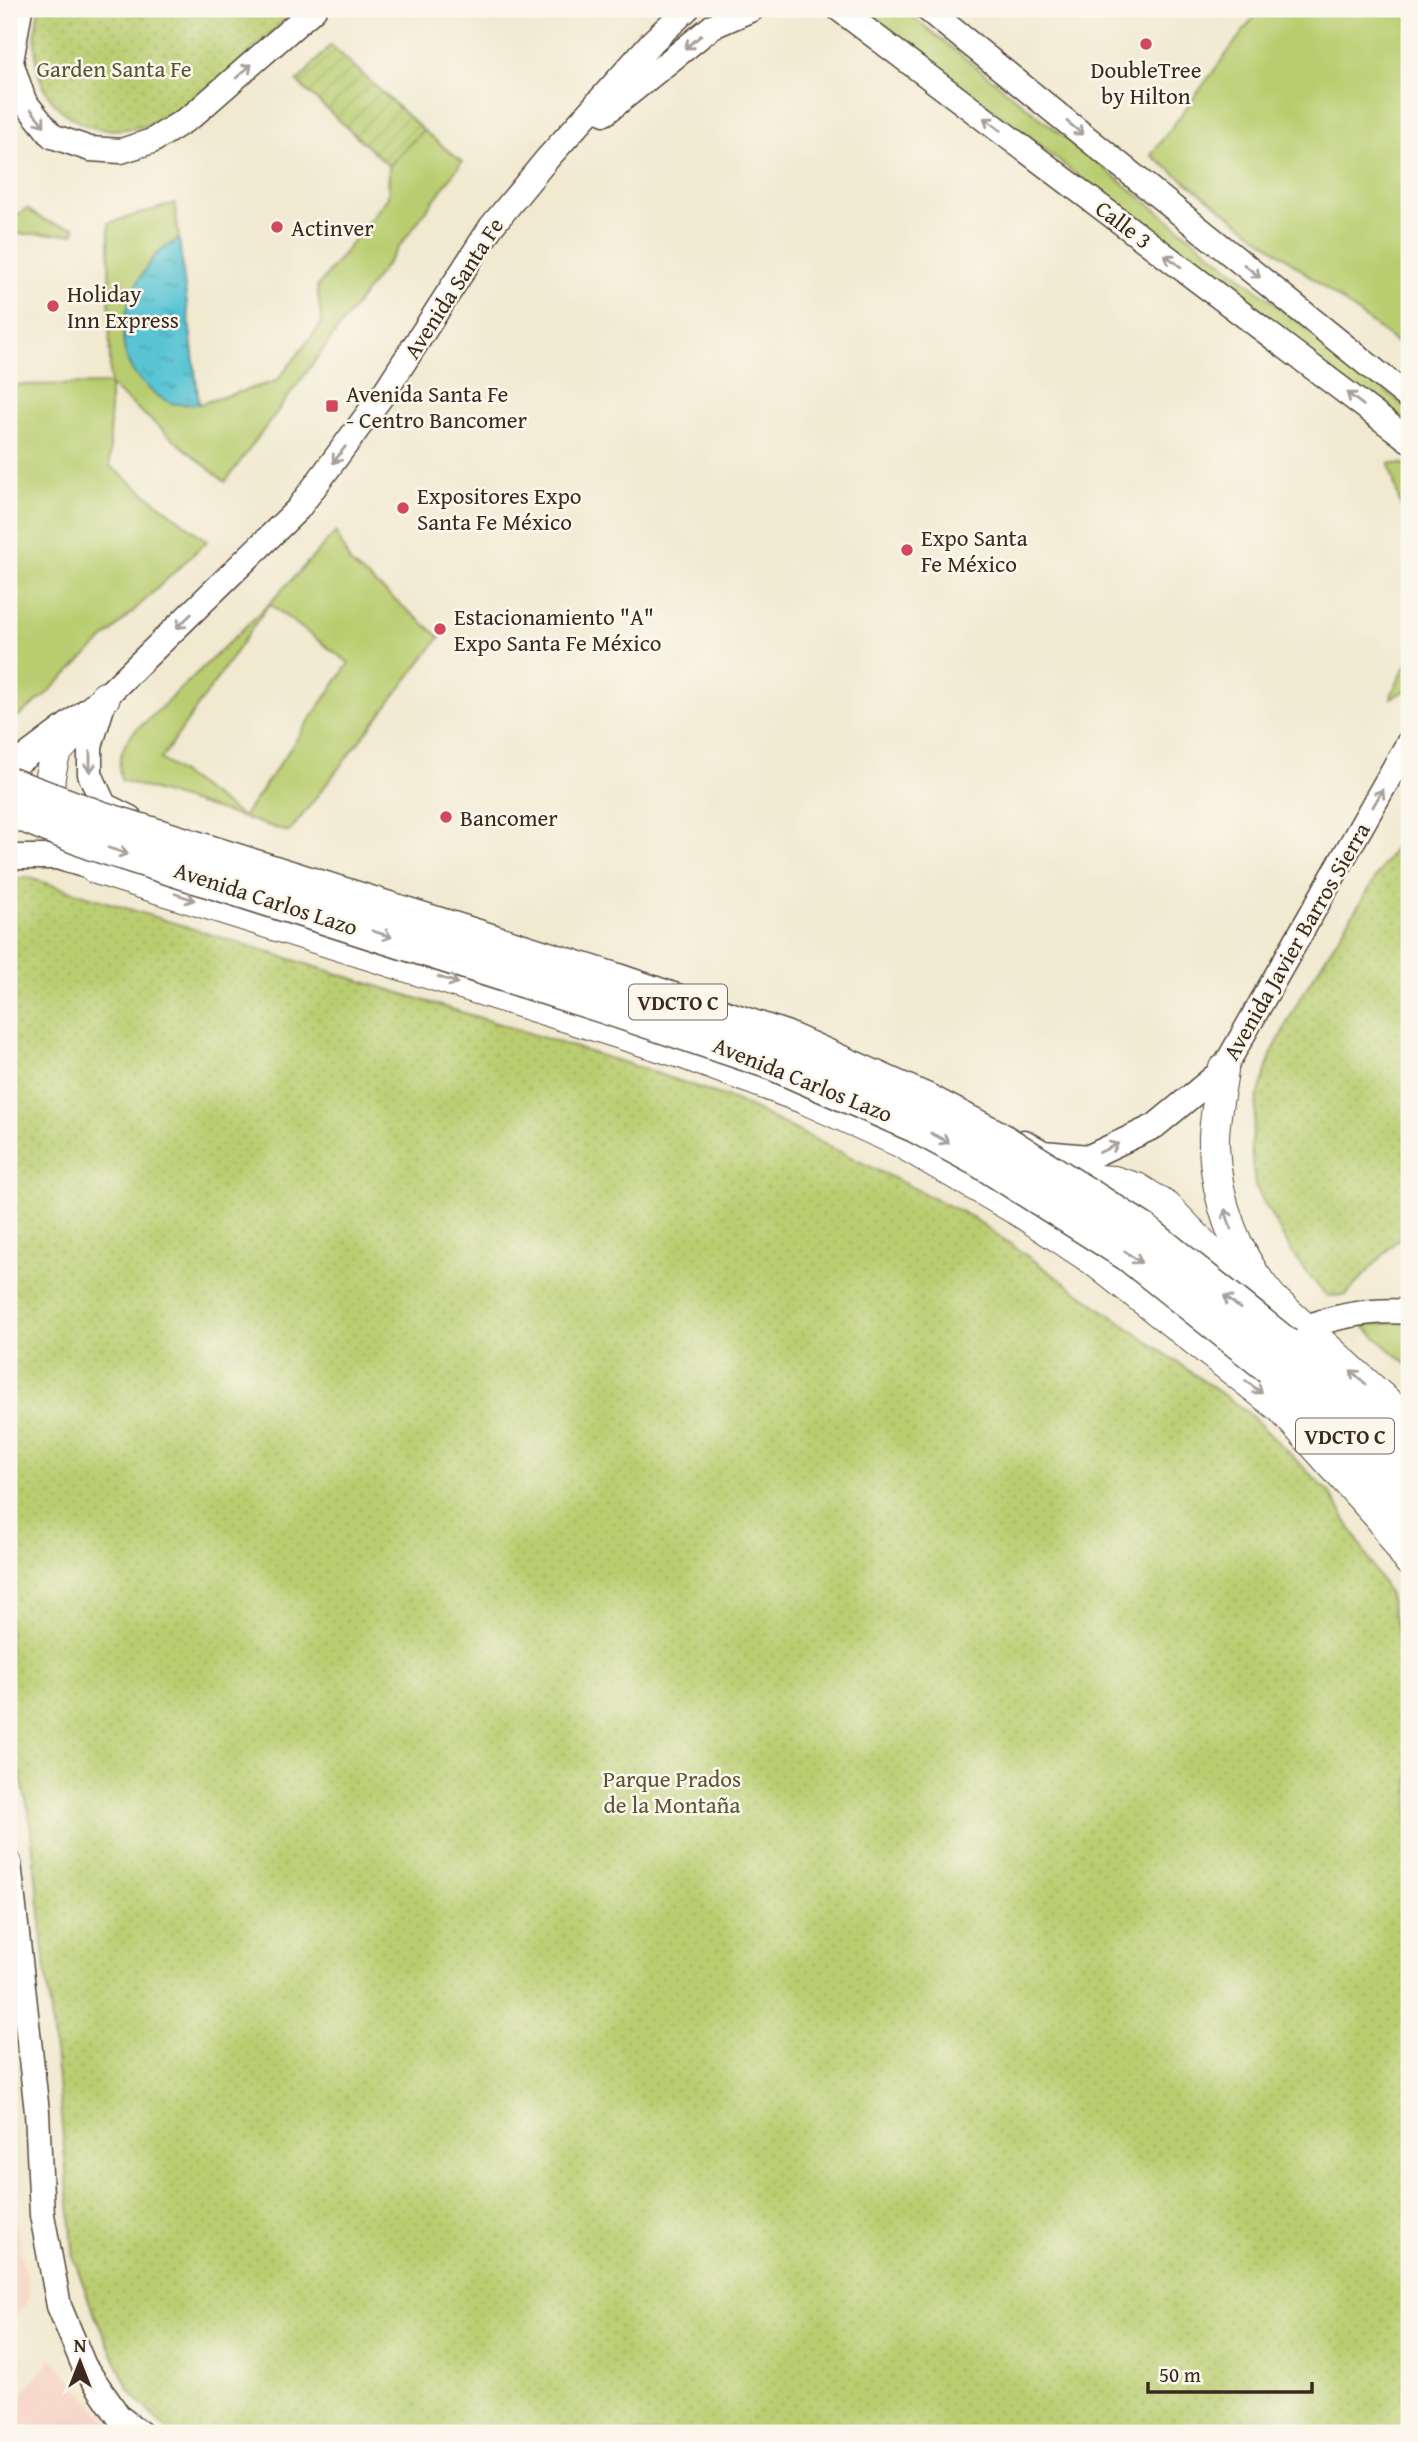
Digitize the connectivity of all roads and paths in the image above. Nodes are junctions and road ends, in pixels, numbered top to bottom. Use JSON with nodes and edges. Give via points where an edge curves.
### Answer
{"nodes":[{"id":1,"x":20,"y":9,"type":"edge"},
{"id":2,"x":314,"y":9,"type":"edge"},
{"id":3,"x":687,"y":9,"type":"edge"},
{"id":4,"x":752,"y":9,"type":"edge"},
{"id":5,"x":839,"y":9,"type":"edge"},
{"id":6,"x":927,"y":9,"type":"edge"},
{"id":7,"x":547,"y":159,"type":"junction"},
{"id":8,"x":1409,"y":398,"type":"edge"},
{"id":9,"x":1409,"y":440,"type":"edge"},
{"id":10,"x":105,"y":697,"type":"junction"},
{"id":11,"x":1409,"y":742,"type":"edge"},
{"id":12,"x":14,"y":760,"type":"edge"},
{"id":13,"x":9,"y":785,"type":"edge"},
{"id":14,"x":9,"y":809,"type":"edge"},
{"id":15,"x":9,"y":857,"type":"edge"},
{"id":16,"x":96,"y":869,"type":"junction"},
{"id":17,"x":790,"y":1028,"type":"junction"},
{"id":18,"x":681,"y":1054,"type":"junction"},
{"id":19,"x":1223,"y":1070,"type":"junction"},
{"id":20,"x":1044,"y":1153,"type":"joint"},
{"id":21,"x":1022,"y":1213,"type":"junction"},
{"id":22,"x":1254,"y":1278,"type":"junction"},
{"id":23,"x":1409,"y":1312,"type":"edge"},
{"id":24,"x":1287,"y":1347,"type":"junction"},
{"id":25,"x":1409,"y":1423,"type":"edge"},
{"id":26,"x":1409,"y":1468,"type":"edge"},
{"id":27,"x":1409,"y":1513,"type":"edge"},
{"id":28,"x":1409,"y":1561,"type":"edge"},
{"id":29,"x":9,"y":1863,"type":"edge"},
{"id":30,"x":140,"y":2433,"type":"edge"}],
"edges":[{"from":1,"to":2,"type":"street","one_way":true,"via":[[11,62],[24,101],[52,136],[90,149],[121,151],[152,142],[192,116]]},
{"from":3,"to":7,"type":"street","name":"Avenida Santa Fe"},
{"from":4,"to":7,"type":"street","one_way":true,"via":[[713,26]]},
{"from":9,"to":5,"type":"street","name":"Calle 3","one_way":true},
{"from":6,"to":8,"type":"street","name":"Calle 3","one_way":true},
{"from":7,"to":10,"type":"street","name":"Avenida Santa Fe","one_way":true,"via":[[491,227],[401,368],[298,509]]},
{"from":10,"to":12,"type":"street","name":"Avenida Santa Fe"},
{"from":10,"to":16,"type":"main road","via":[[55,754],[49,793],[73,851]]},
{"from":10,"to":17,"type":"street","name":"Avenida Carlos Lazo","one_way":true,"via":[[90,746],[90,774],[104,805],[123,816]]},
{"from":19,"to":11,"type":"street","name":"Avenida Javier Barros Sierra","one_way":true},
{"from":24,"to":13,"type":"highway","name":"Avenida Carlos Lazo","number":"VDCTO C","one_way":true,"bridge":true,"via":[[1143,1231],[995,1137],[799,1045],[613,980],[98,818]]},
{"from":14,"to":24,"type":"highway","name":"Avenida Carlos Lazo","number":"VDCTO C","one_way":true,"bridge":true,"via":[[91,842],[772,1062],[979,1159]]},
{"from":15,"to":16,"type":"street","name":"Avenida Carlos Lazo","via":[[57,857]]},
{"from":16,"to":18,"type":"main road","name":"Avenida Carlos Lazo","one_way":true},
{"from":17,"to":18,"type":"main road"},
{"from":17,"to":20,"type":"street","name":"Avenida Carlos Lazo","via":[[886,1071]]},
{"from":18,"to":21,"type":"main road","name":"Avenida Carlos Lazo","via":[[805,1099],[900,1142]]},
{"from":20,"to":19,"type":"street","name":"Avenida Javier Barros Sierra","one_way":true,"via":[[1089,1157],[1155,1126]]},
{"from":22,"to":19,"type":"main road","name":"Avenida Carlos Lazo","one_way":true,"via":[[1233,1233],[1220,1189],[1214,1144]]},
{"from":21,"to":22,"type":"main road","via":[[1050,1190],[1070,1181],[1126,1184],[1167,1207],[1224,1266]]},
{"from":21,"to":28,"type":"main road","name":"Avenida Carlos Lazo","one_way":true,"via":[[1093,1260],[1282,1409],[1381,1519]]},
{"from":22,"to":24,"type":"main road","name":"Avenida Carlos Lazo","via":[[1273,1299]]},
{"from":23,"to":24,"type":"street","via":[[1347,1315]]},
{"from":25,"to":24,"type":"main road","name":"Avenida Carlos Lazo","one_way":true},
{"from":24,"to":26,"type":"highway","name":"Avenida Carlos Lazo","number":"VDCTO C","via":[[1357,1409]]},
{"from":24,"to":27,"type":"highway","name":"Avenida Carlos Lazo","number":"VDCTO C"},
{"from":29,"to":30,"type":"street","via":[[37,2112],[42,2215],[59,2306],[84,2366],[119,2417]]}]}
